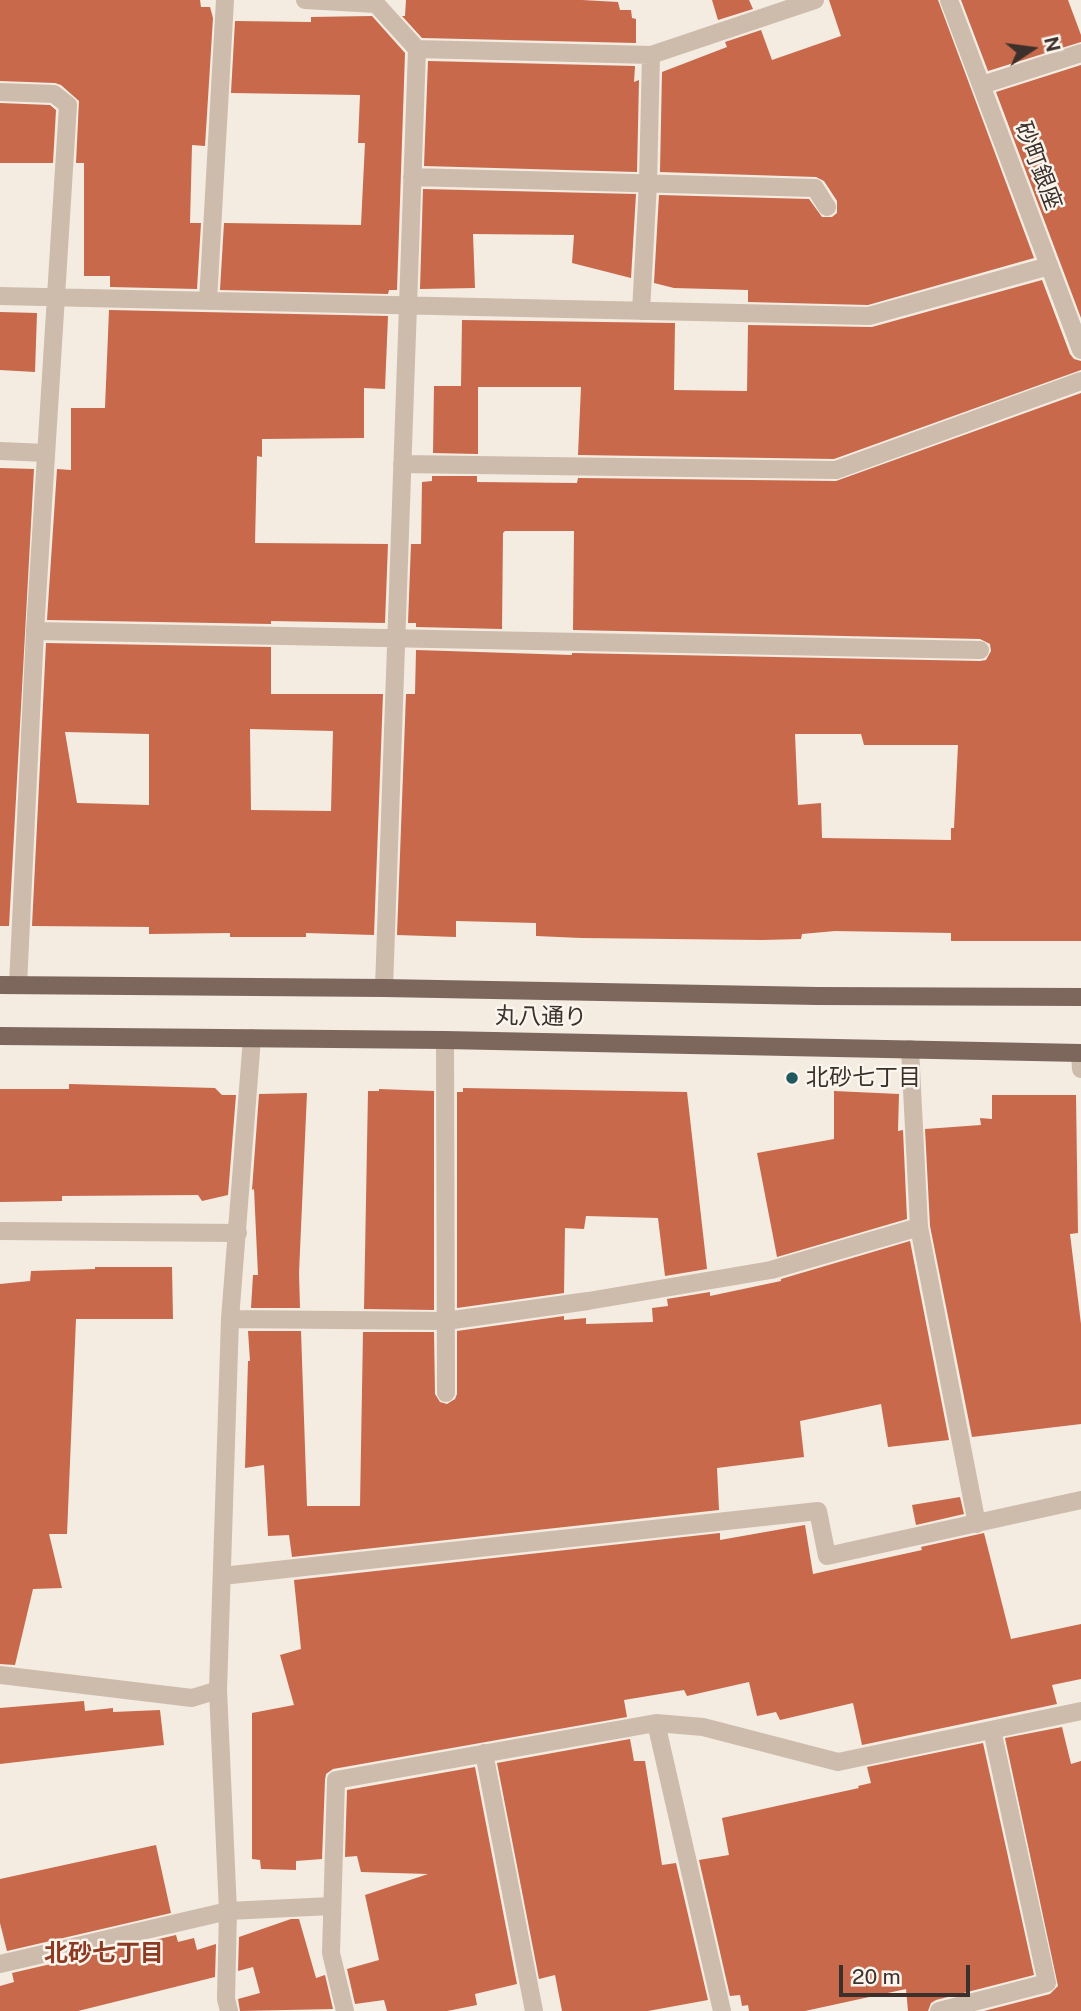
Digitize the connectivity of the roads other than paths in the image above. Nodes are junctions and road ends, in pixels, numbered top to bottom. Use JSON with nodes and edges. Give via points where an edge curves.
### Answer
{"nodes":[{"id":1,"x":225,"y":0,"type":"edge"},
{"id":2,"x":304,"y":0,"type":"edge"},
{"id":3,"x":815,"y":0,"type":"edge"},
{"id":4,"x":949,"y":0,"type":"edge"},
{"id":5,"x":417,"y":49,"type":"junction"},
{"id":6,"x":1081,"y":53,"type":"edge"},
{"id":7,"x":651,"y":55,"type":"junction"},
{"id":8,"x":982,"y":85,"type":"junction"},
{"id":9,"x":0,"y":92,"type":"edge"},
{"id":10,"x":412,"y":177,"type":"junction"},
{"id":11,"x":648,"y":183,"type":"junction"},
{"id":12,"x":827,"y":208,"type":"dead end"},
{"id":13,"x":1049,"y":266,"type":"junction"},
{"id":14,"x":0,"y":296,"type":"edge"},
{"id":15,"x":56,"y":297,"type":"junction"},
{"id":16,"x":208,"y":301,"type":"junction"},
{"id":17,"x":408,"y":307,"type":"junction"},
{"id":18,"x":641,"y":311,"type":"junction"},
{"id":19,"x":1081,"y":349,"type":"edge"},
{"id":20,"x":1081,"y":381,"type":"edge"},
{"id":21,"x":0,"y":451,"type":"edge"},
{"id":22,"x":46,"y":453,"type":"junction"},
{"id":23,"x":402,"y":464,"type":"junction"},
{"id":24,"x":35,"y":631,"type":"junction"},
{"id":25,"x":396,"y":639,"type":"junction"},
{"id":26,"x":980,"y":650,"type":"dead end"},
{"id":27,"x":9,"y":985,"type":"edge"},
{"id":28,"x":384,"y":988,"type":"junction"},
{"id":29,"x":1081,"y":997,"type":"edge"},
{"id":30,"x":0,"y":1036,"type":"edge"},
{"id":31,"x":252,"y":1038,"type":"junction"},
{"id":32,"x":446,"y":1040,"type":"junction"},
{"id":33,"x":910,"y":1049,"type":"junction"},
{"id":34,"x":1081,"y":1058,"type":"edge"},
{"id":35,"x":919,"y":1227,"type":"junction"},
{"id":36,"x":0,"y":1231,"type":"edge"},
{"id":37,"x":238,"y":1233,"type":"junction"},
{"id":38,"x":230,"y":1319,"type":"junction"},
{"id":39,"x":446,"y":1321,"type":"junction"},
{"id":40,"x":446,"y":1393,"type":"dead end"},
{"id":41,"x":1081,"y":1500,"type":"edge"},
{"id":42,"x":977,"y":1524,"type":"junction"},
{"id":43,"x":222,"y":1576,"type":"junction"},
{"id":44,"x":0,"y":1675,"type":"edge"},
{"id":45,"x":218,"y":1690,"type":"junction"},
{"id":46,"x":1081,"y":1711,"type":"edge"},
{"id":47,"x":656,"y":1723,"type":"junction"},
{"id":48,"x":992,"y":1730,"type":"junction"},
{"id":49,"x":484,"y":1753,"type":"junction"},
{"id":50,"x":331,"y":1906,"type":"junction"},
{"id":51,"x":228,"y":1911,"type":"junction"},
{"id":52,"x":0,"y":1964,"type":"edge"},
{"id":53,"x":228,"y":2005,"type":"edge"},
{"id":54,"x":345,"y":2011,"type":"edge"},
{"id":55,"x":534,"y":2011,"type":"edge"},
{"id":56,"x":722,"y":2011,"type":"edge"},
{"id":57,"x":939,"y":2011,"type":"edge"}],
"edges":[{"from":1,"to":16,"type":"street"},
{"from":2,"to":5,"type":"street","via":[[376,4]]},
{"from":3,"to":7,"type":"street"},
{"from":4,"to":8,"type":"street","name":"砂町銀座"},
{"from":5,"to":7,"type":"street"},
{"from":5,"to":10,"type":"street"},
{"from":6,"to":8,"type":"street"},
{"from":7,"to":11,"type":"street"},
{"from":8,"to":13,"type":"street","name":"砂町銀座"},
{"from":9,"to":15,"type":"street","via":[[54,94],[68,105]]},
{"from":10,"to":11,"type":"street"},
{"from":10,"to":17,"type":"street"},
{"from":11,"to":12,"type":"street","via":[[816,188]]},
{"from":11,"to":18,"type":"street"},
{"from":13,"to":18,"type":"street","via":[[869,316]]},
{"from":13,"to":19,"type":"street","name":"砂町銀座"},
{"from":14,"to":15,"type":"street"},
{"from":15,"to":16,"type":"street"},
{"from":15,"to":22,"type":"street"},
{"from":16,"to":17,"type":"street"},
{"from":17,"to":18,"type":"street"},
{"from":17,"to":23,"type":"street"},
{"from":20,"to":23,"type":"street","via":[[836,470]]},
{"from":21,"to":22,"type":"street"},
{"from":22,"to":24,"type":"street"},
{"from":23,"to":25,"type":"street"},
{"from":24,"to":25,"type":"street"},
{"from":24,"to":27,"type":"street"},
{"from":25,"to":26,"type":"street"},
{"from":25,"to":28,"type":"street"},
{"from":27,"to":28,"type":"main road","name":"丸八通り"},
{"from":28,"to":29,"type":"main road","name":"丸八通り"},
{"from":30,"to":31,"type":"main road","name":"丸八通り"},
{"from":31,"to":32,"type":"main road","name":"丸八通り"},
{"from":31,"to":37,"type":"street"},
{"from":32,"to":33,"type":"main road","name":"丸八通り"},
{"from":32,"to":39,"type":"street"},
{"from":33,"to":34,"type":"main road","name":"丸八通り"},
{"from":33,"to":35,"type":"street"},
{"from":35,"to":39,"type":"street","via":[[771,1270]]},
{"from":35,"to":42,"type":"street"},
{"from":36,"to":37,"type":"street"},
{"from":37,"to":38,"type":"street"},
{"from":38,"to":39,"type":"street"},
{"from":38,"to":43,"type":"street"},
{"from":39,"to":40,"type":"street"},
{"from":41,"to":42,"type":"street"},
{"from":42,"to":43,"type":"street","via":[[827,1556],[818,1511]]},
{"from":43,"to":45,"type":"street"},
{"from":44,"to":45,"type":"street","via":[[191,1698]]},
{"from":45,"to":51,"type":"street"},
{"from":46,"to":48,"type":"street"},
{"from":47,"to":48,"type":"street","via":[[703,1727],[838,1762]]},
{"from":47,"to":49,"type":"street"},
{"from":47,"to":56,"type":"street"},
{"from":48,"to":57,"type":"street","via":[[1047,1983]]},
{"from":49,"to":50,"type":"street","via":[[336,1780]]},
{"from":49,"to":55,"type":"street"},
{"from":50,"to":51,"type":"street"},
{"from":50,"to":54,"type":"street","via":[[331,1953]]},
{"from":51,"to":52,"type":"street"},
{"from":51,"to":53,"type":"street"}]}
